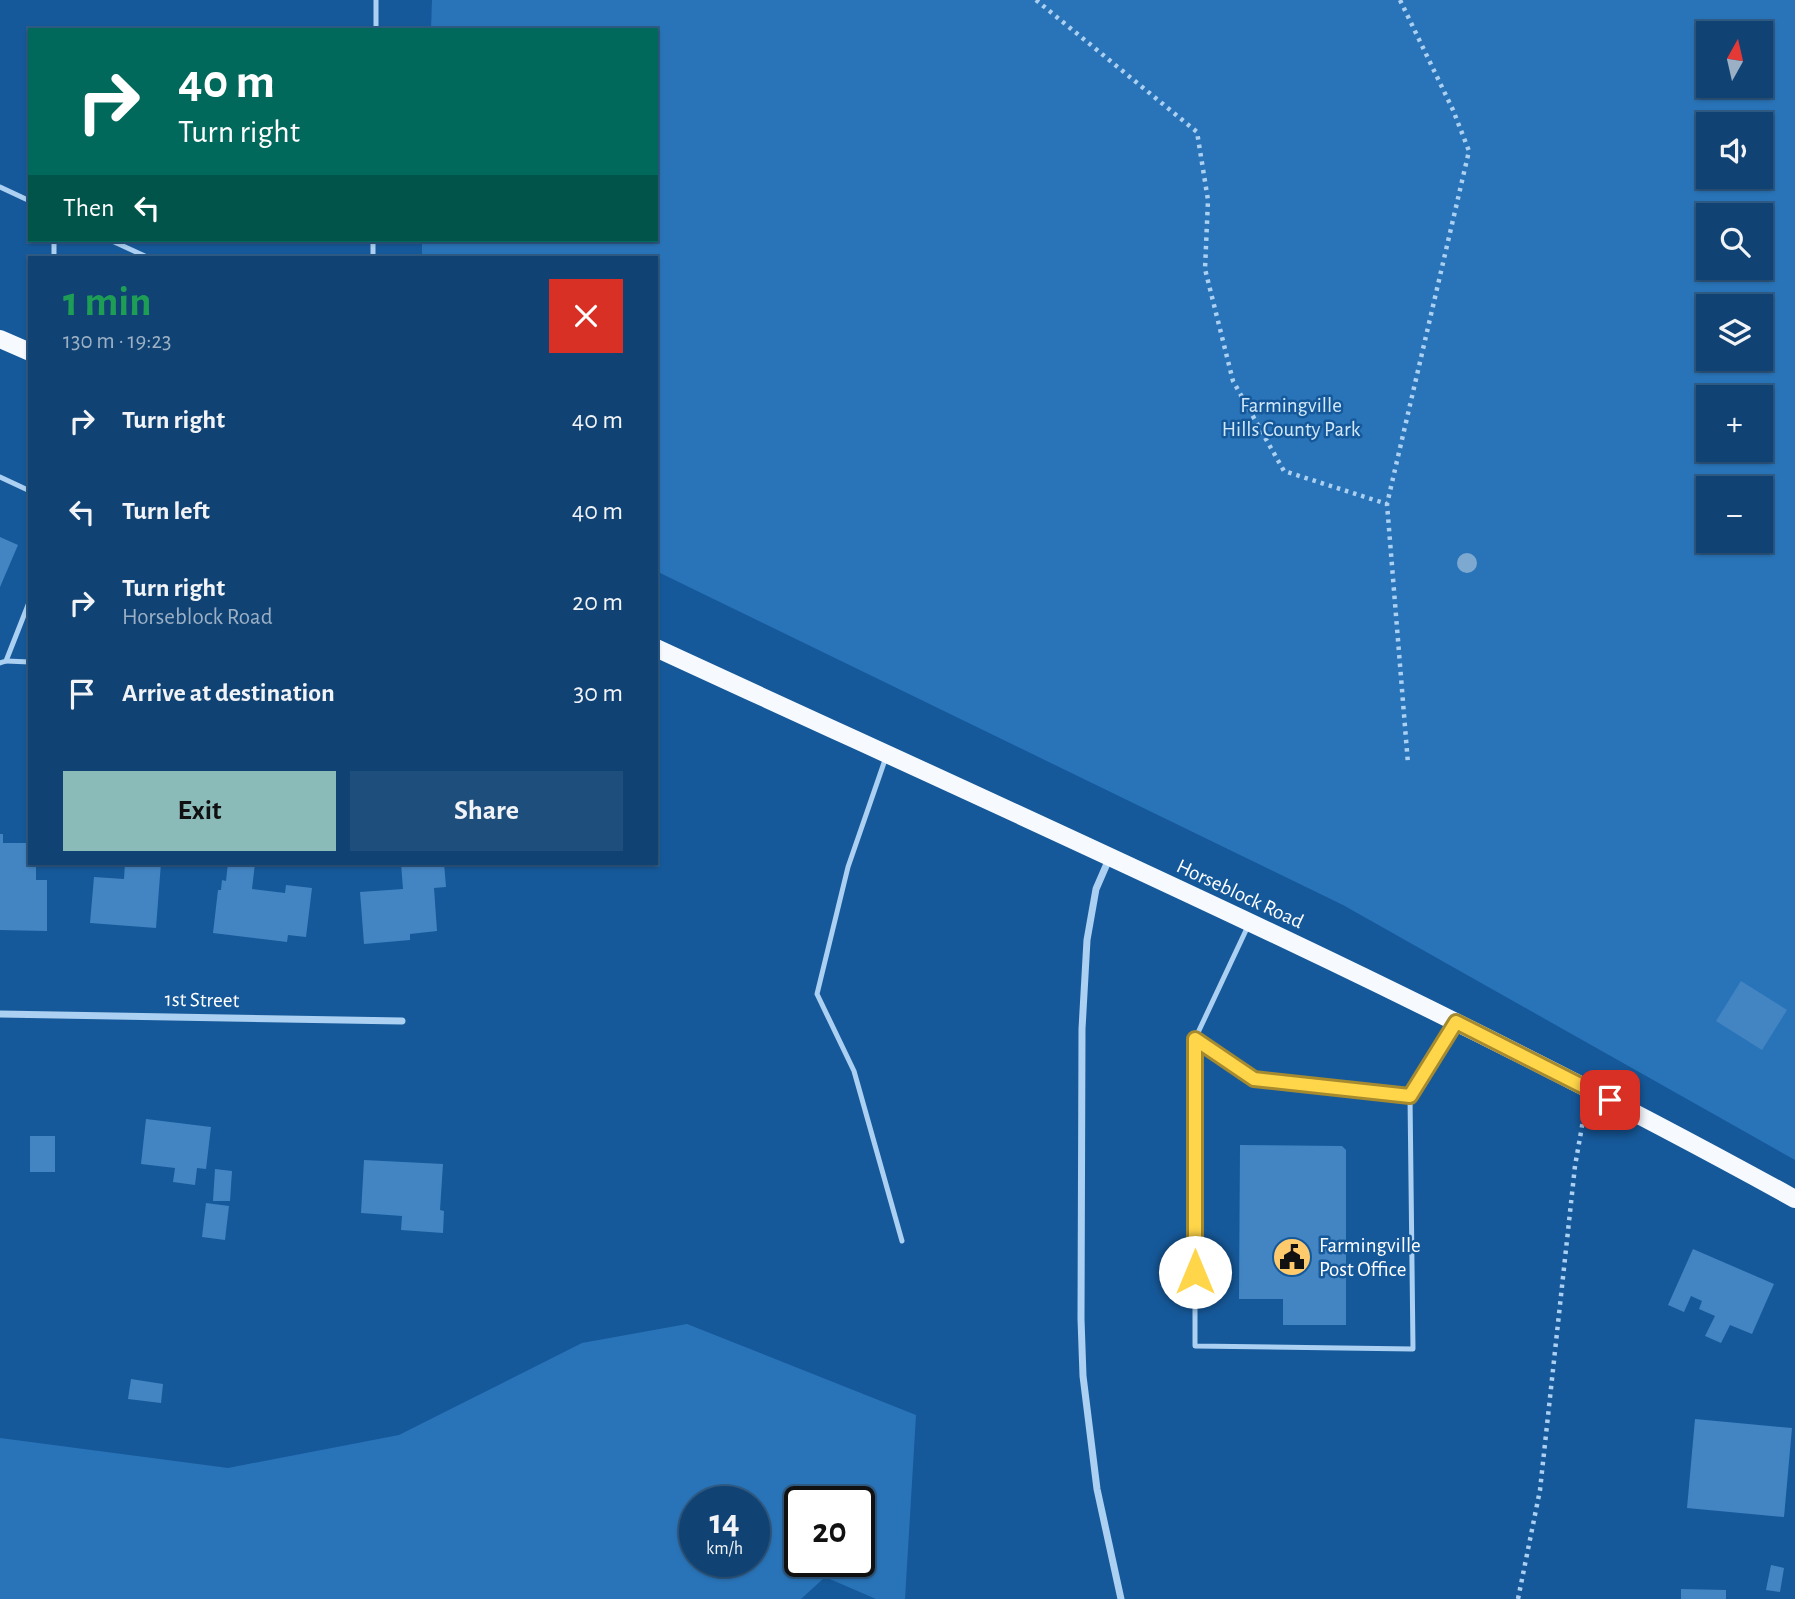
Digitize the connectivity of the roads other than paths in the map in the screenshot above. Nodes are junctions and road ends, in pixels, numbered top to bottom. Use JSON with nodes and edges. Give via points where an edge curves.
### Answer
{"nodes":[{"id":1,"x":376,"y":0,"type":"edge"},
{"id":2,"x":376,"y":28,"type":"edge"},
{"id":3,"x":0,"y":187,"type":"edge"},
{"id":4,"x":28,"y":200,"type":"edge"},
{"id":5,"x":114,"y":242,"type":"edge"},
{"id":6,"x":145,"y":256,"type":"edge"},
{"id":7,"x":2,"y":344,"type":"edge"},
{"id":8,"x":28,"y":351,"type":"edge"},
{"id":9,"x":0,"y":477,"type":"edge"},
{"id":10,"x":28,"y":490,"type":"edge"},
{"id":11,"x":28,"y":605,"type":"edge"},
{"id":12,"x":658,"y":649,"type":"edge"},
{"id":13,"x":3,"y":662,"type":"edge"},
{"id":14,"x":28,"y":662,"type":"edge"},
{"id":15,"x":887,"y":754,"type":"junction"},
{"id":16,"x":1110,"y":858,"type":"junction"},
{"id":17,"x":1249,"y":923,"type":"junction"},
{"id":18,"x":0,"y":1014,"type":"edge"},
{"id":19,"x":402,"y":1021,"type":"dead end"},
{"id":20,"x":1456,"y":1022,"type":"junction"},
{"id":21,"x":1195,"y":1039,"type":"junction"},
{"id":22,"x":1410,"y":1096,"type":"junction"},
{"id":23,"x":1795,"y":1199,"type":"edge"},
{"id":24,"x":902,"y":1241,"type":"dead end"},
{"id":25,"x":1121,"y":1599,"type":"edge"}],
"edges":[{"from":1,"to":2,"type":"lane"},
{"from":3,"to":4,"type":"lane"},
{"from":5,"to":6,"type":"lane"},
{"from":7,"to":8,"type":"main road"},
{"from":9,"to":10,"type":"lane"},
{"from":11,"to":13,"type":"lane"},
{"from":12,"to":15,"type":"main road","name":"Horseblock Road"},
{"from":13,"to":14,"type":"lane"},
{"from":15,"to":16,"type":"main road","name":"Horseblock Road"},
{"from":15,"to":24,"type":"lane","via":[[848,867],[817,994],[854,1071]]},
{"from":16,"to":17,"type":"main road","name":"Horseblock Road"},
{"from":16,"to":25,"type":"street","via":[[1096,889],[1087,940],[1082,1029],[1081,1319],[1096,1476]]},
{"from":17,"to":20,"type":"main road","name":"Horseblock Road"},
{"from":17,"to":21,"type":"lane"},
{"from":18,"to":19,"type":"street","name":"1st Street"},
{"from":20,"to":22,"type":"lane"},
{"from":20,"to":23,"type":"main road","name":"Horseblock Road"},
{"from":21,"to":22,"type":"lane","via":[[1254,1079]]},
{"from":21,"to":22,"type":"lane","via":[[1195,1346],[1413,1349]]}]}
